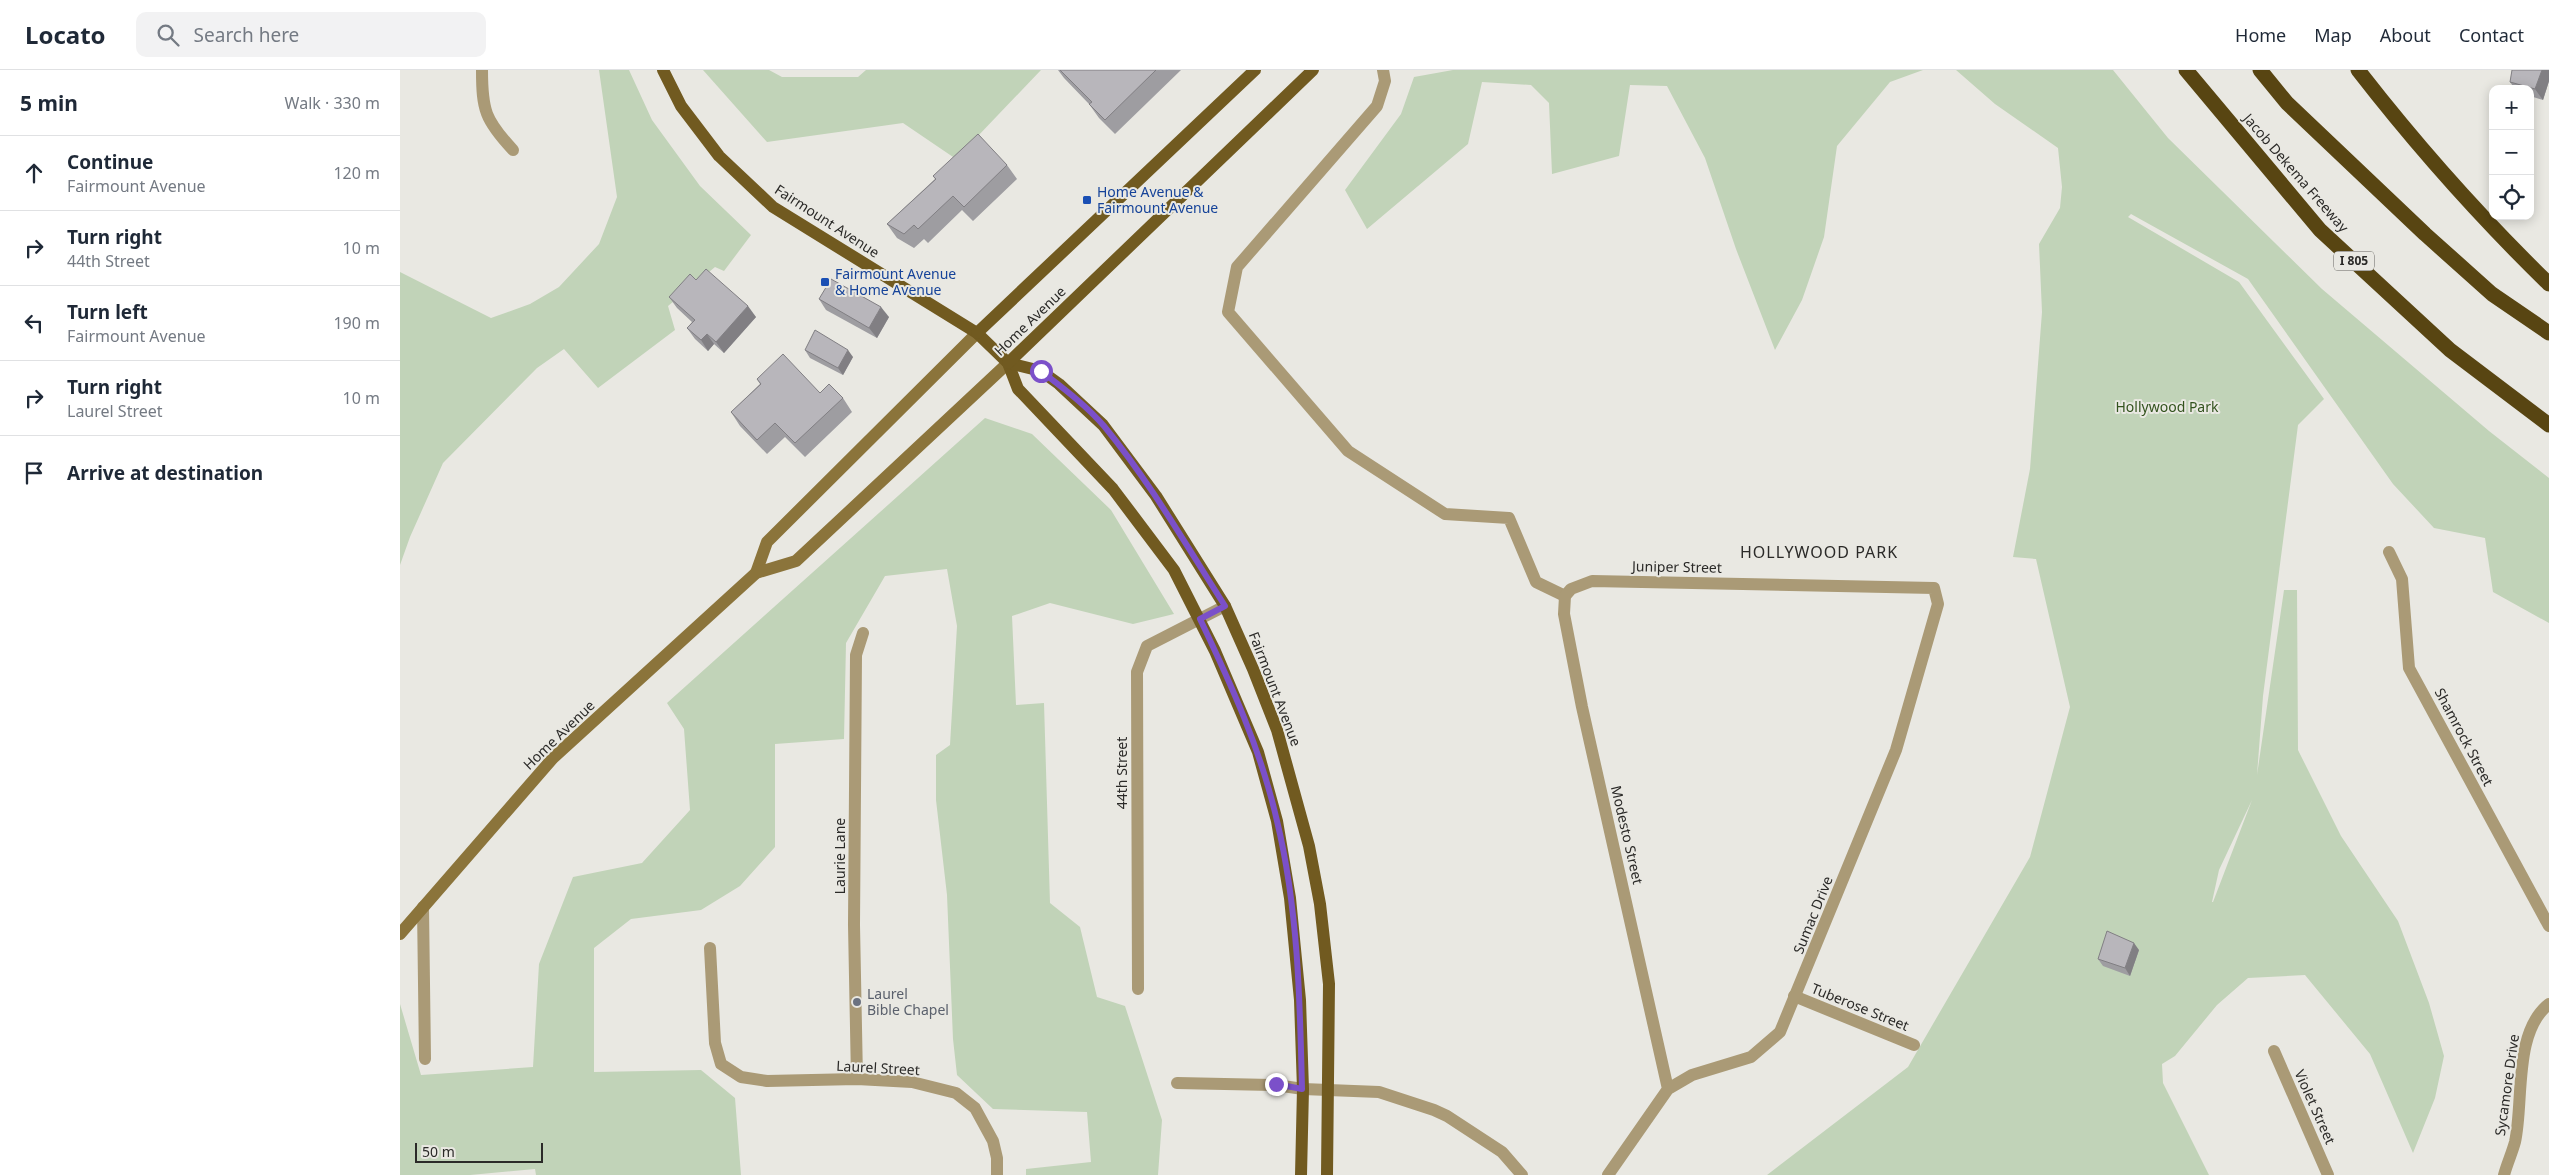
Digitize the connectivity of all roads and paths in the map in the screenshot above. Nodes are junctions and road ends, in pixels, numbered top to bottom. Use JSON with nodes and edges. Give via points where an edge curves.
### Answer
{"nodes":[{"id":1,"x":482,"y":70,"type":"edge"},
{"id":2,"x":663,"y":70,"type":"edge"},
{"id":3,"x":1255,"y":70,"type":"edge"},
{"id":4,"x":1313,"y":70,"type":"edge"},
{"id":5,"x":1382,"y":70,"type":"edge"},
{"id":6,"x":2186,"y":70,"type":"edge"},
{"id":7,"x":2260,"y":70,"type":"edge"},
{"id":8,"x":2358,"y":70,"type":"edge"},
{"id":9,"x":513,"y":150,"type":"dead end"},
{"id":10,"x":2549,"y":284,"type":"edge"},
{"id":11,"x":977,"y":333,"type":"junction"},
{"id":12,"x":2549,"y":333,"type":"edge"},
{"id":13,"x":1008,"y":363,"type":"junction"},
{"id":14,"x":2549,"y":424,"type":"edge"},
{"id":15,"x":2389,"y":552,"type":"dead end"},
{"id":16,"x":756,"y":574,"type":"junction"},
{"id":17,"x":1934,"y":588,"type":"joint"},
{"id":18,"x":1568,"y":593,"type":"junction"},
{"id":19,"x":1225,"y":606,"type":"junction"},
{"id":20,"x":1200,"y":619,"type":"junction"},
{"id":21,"x":863,"y":633,"type":"dead end"},
{"id":22,"x":424,"y":907,"type":"junction"},
{"id":23,"x":2549,"y":926,"type":"edge"},
{"id":24,"x":400,"y":934,"type":"edge"},
{"id":25,"x":710,"y":948,"type":"dead end"},
{"id":26,"x":1138,"y":989,"type":"dead end"},
{"id":27,"x":1794,"y":996,"type":"junction"},
{"id":28,"x":2549,"y":1004,"type":"edge"},
{"id":29,"x":1914,"y":1045,"type":"dead end"},
{"id":30,"x":2274,"y":1051,"type":"dead end"},
{"id":31,"x":425,"y":1059,"type":"dead end"},
{"id":32,"x":857,"y":1080,"type":"junction"},
{"id":33,"x":1177,"y":1083,"type":"dead end"},
{"id":34,"x":1302,"y":1089,"type":"junction"},
{"id":35,"x":1668,"y":1089,"type":"junction"},
{"id":36,"x":1328,"y":1090,"type":"junction"},
{"id":37,"x":997,"y":1175,"type":"edge"},
{"id":38,"x":1301,"y":1175,"type":"edge"},
{"id":39,"x":1327,"y":1175,"type":"edge"},
{"id":40,"x":1522,"y":1175,"type":"edge"},
{"id":41,"x":1608,"y":1175,"type":"edge"},
{"id":42,"x":2328,"y":1175,"type":"edge"},
{"id":43,"x":2504,"y":1175,"type":"edge"}],
"edges":[{"from":1,"to":9,"type":"street","via":[[482,103],[493,129]]},
{"from":2,"to":11,"type":"main road","name":"Fairmount Avenue","via":[[681,106],[719,156],[773,207]]},
{"from":3,"to":11,"type":"main road","name":"Home Avenue"},
{"from":4,"to":13,"type":"main road","name":"Home Avenue"},
{"from":5,"to":18,"type":"street","via":[[1385,82],[1377,106],[1237,267],[1228,312],[1348,451],[1445,514],[1509,518],[1536,582]]},
{"from":6,"to":14,"type":"highway","name":"Jacob Dekema Freeway","number":"I 805","via":[[2320,230],[2450,350]]},
{"from":7,"to":12,"type":"highway","via":[[2287,103],[2425,234],[2492,294]]},
{"from":8,"to":10,"type":"highway","via":[[2404,129],[2506,243]]},
{"from":11,"to":13,"type":"main road","name":"Fairmount Avenue"},
{"from":11,"to":16,"type":"main road","name":"Home Avenue","via":[[767,542]]},
{"from":13,"to":16,"type":"main road","name":"Home Avenue","via":[[796,561]]},
{"from":13,"to":19,"type":"main road","name":"Fairmount Avenue","via":[[1041,371],[1103,425],[1156,496]]},
{"from":13,"to":20,"type":"main road","name":"Fairmount Avenue","via":[[1018,389],[1113,489],[1174,570]]},
{"from":15,"to":23,"type":"street","name":"Shamrock Street","via":[[2402,579],[2409,668]]},
{"from":16,"to":22,"type":"main road","name":"Home Avenue","via":[[553,758]]},
{"from":17,"to":18,"type":"street","name":"Juniper Street","via":[[1646,580],[1592,581]]},
{"from":17,"to":27,"type":"street","name":"Sumac Drive","via":[[1938,604],[1896,750]]},
{"from":18,"to":35,"type":"street","name":"Modesto Street","via":[[1564,614],[1582,707]]},
{"from":19,"to":20,"type":"street","name":"44th Street"},
{"from":19,"to":36,"type":"main road","name":"Fairmount Avenue","via":[[1277,730],[1308,846],[1320,904],[1329,984]]},
{"from":20,"to":26,"type":"street","name":"44th Street","via":[[1147,646],[1137,672]]},
{"from":20,"to":34,"type":"main road","name":"Fairmount Avenue","via":[[1258,752],[1277,821],[1290,898],[1300,1000]]},
{"from":21,"to":32,"type":"street","name":"Laurie Lane","via":[[856,655],[854,925]]},
{"from":22,"to":24,"type":"main road","name":"Home Avenue"},
{"from":22,"to":31,"type":"street"},
{"from":25,"to":32,"type":"street","name":"Laurel Street","via":[[715,1043],[721,1064],[741,1077],[767,1081]]},
{"from":27,"to":29,"type":"street","name":"Tuberose Street"},
{"from":27,"to":35,"type":"street","name":"Sumac Drive","via":[[1780,1032],[1751,1057],[1692,1075]]},
{"from":28,"to":43,"type":"street","name":"Sycamore Drive","via":[[2538,1012],[2530,1030],[2523,1063],[2515,1142]]},
{"from":30,"to":42,"type":"street","name":"Violet Street"},
{"from":32,"to":37,"type":"street","name":"Laurel Street","via":[[912,1082],[956,1093],[975,1108],[993,1141],[998,1158]]},
{"from":33,"to":34,"type":"street","via":[[1276,1084]]},
{"from":34,"to":36,"type":"street"},
{"from":34,"to":38,"type":"main road","name":"Fairmount Avenue"},
{"from":35,"to":41,"type":"street","name":"Sumac Drive"},
{"from":36,"to":39,"type":"main road","name":"Fairmount Avenue"},
{"from":36,"to":40,"type":"street","via":[[1379,1092],[1434,1110],[1502,1152]]}]}
